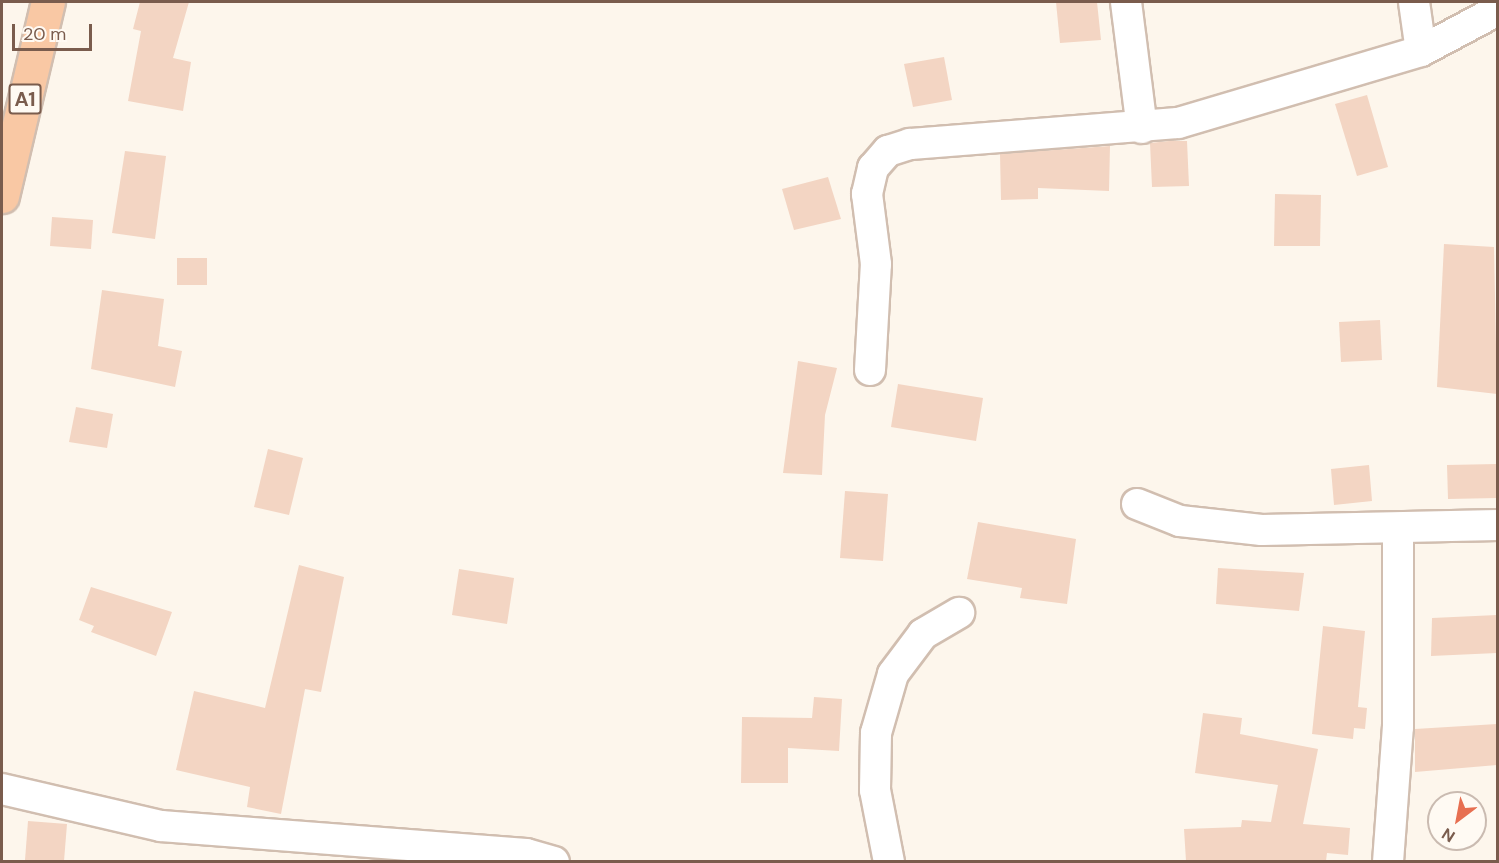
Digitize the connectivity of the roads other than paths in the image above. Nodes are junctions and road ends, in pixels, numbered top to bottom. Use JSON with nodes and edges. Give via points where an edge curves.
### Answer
{"nodes":[{"id":1,"x":48,"y":2,"type":"edge"},
{"id":2,"x":1126,"y":2,"type":"edge"},
{"id":3,"x":1414,"y":2,"type":"edge"},
{"id":4,"x":1497,"y":10,"type":"edge"},
{"id":5,"x":1421,"y":51,"type":"junction"},
{"id":6,"x":1142,"y":128,"type":"junction"},
{"id":7,"x":2,"y":196,"type":"edge"},
{"id":8,"x":870,"y":370,"type":"dead end"},
{"id":9,"x":1137,"y":504,"type":"dead end"},
{"id":10,"x":1497,"y":525,"type":"edge"},
{"id":11,"x":1398,"y":528,"type":"junction"},
{"id":12,"x":959,"y":613,"type":"dead end"},
{"id":13,"x":2,"y":789,"type":"edge"},
{"id":14,"x":554,"y":861,"type":"edge"},
{"id":15,"x":889,"y":861,"type":"edge"},
{"id":16,"x":1388,"y":861,"type":"edge"}],
"edges":[{"from":1,"to":7,"type":"highway","number":"A1"},
{"from":2,"to":6,"type":"street"},
{"from":3,"to":5,"type":"street"},
{"from":4,"to":5,"type":"street"},
{"from":5,"to":6,"type":"street","via":[[1351,76],[1178,123]]},
{"from":6,"to":8,"type":"street","via":[[910,144],[888,150],[873,168],[867,194],[876,264]]},
{"from":9,"to":11,"type":"street","via":[[1180,521],[1262,530]]},
{"from":10,"to":11,"type":"street"},
{"from":11,"to":16,"type":"street","via":[[1398,716]]},
{"from":12,"to":15,"type":"street","via":[[923,634],[892,674],[876,733],[875,790]]},
{"from":13,"to":14,"type":"street","via":[[161,826],[526,854]]}]}
